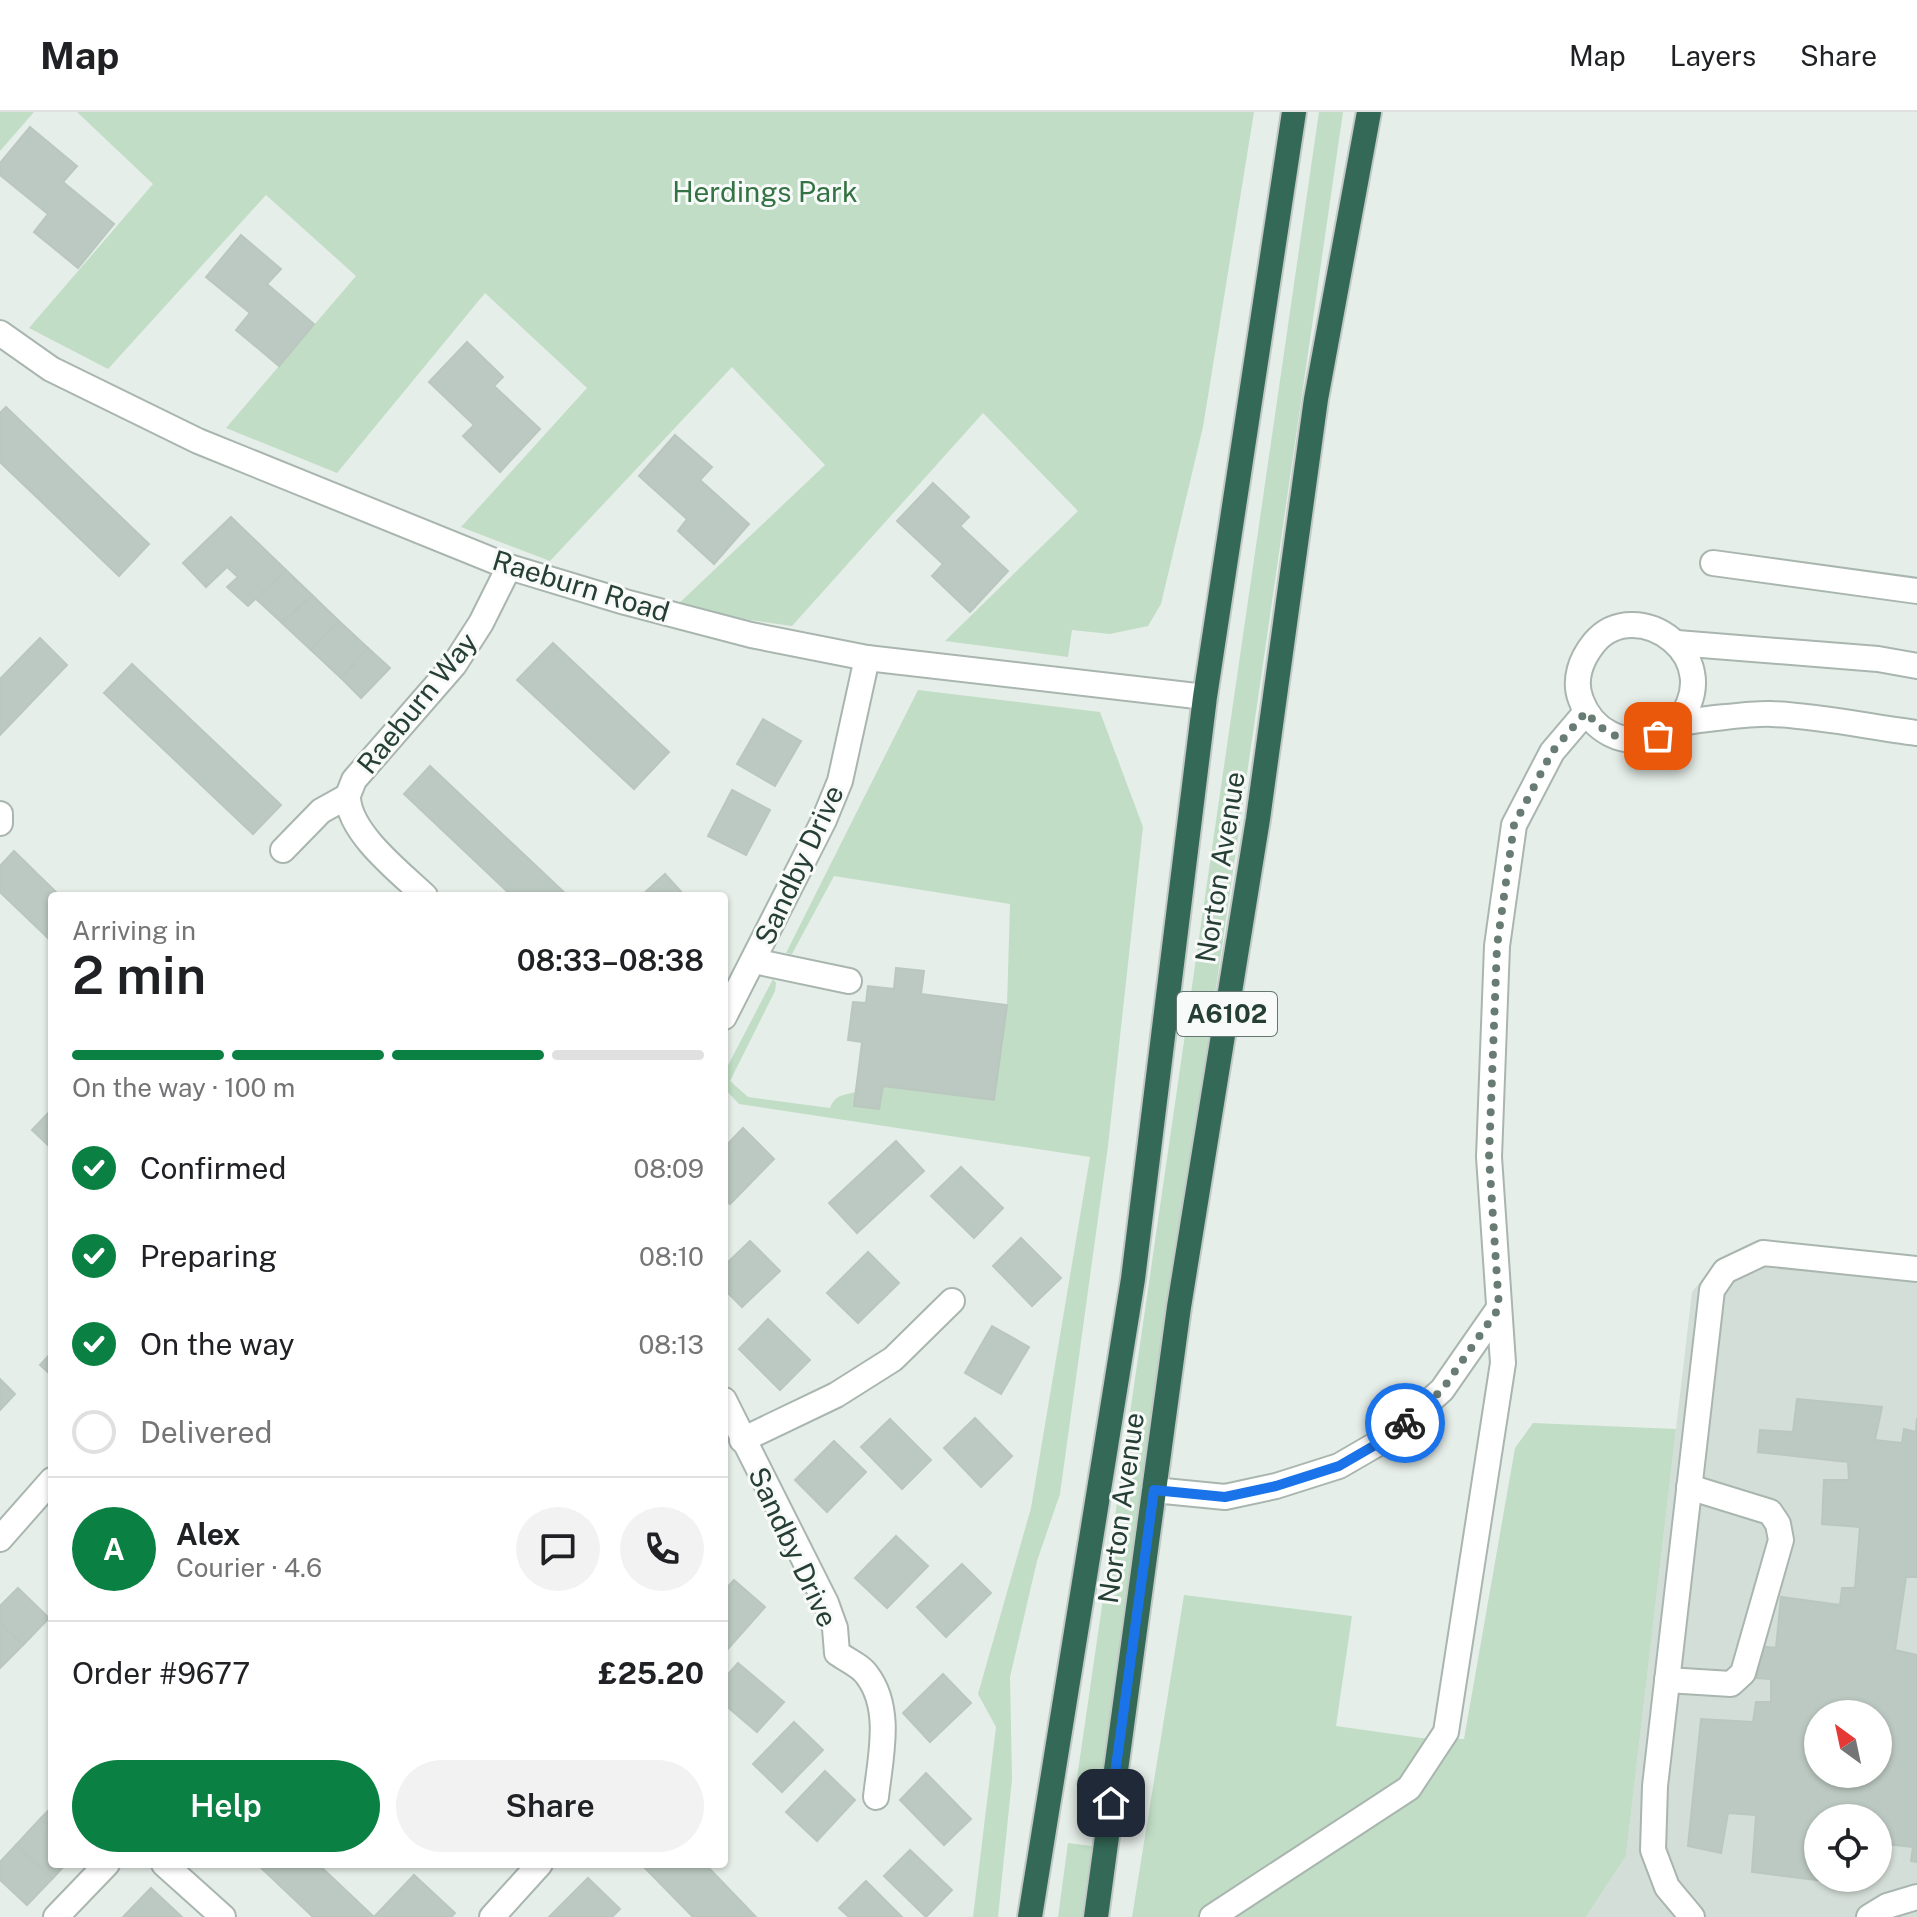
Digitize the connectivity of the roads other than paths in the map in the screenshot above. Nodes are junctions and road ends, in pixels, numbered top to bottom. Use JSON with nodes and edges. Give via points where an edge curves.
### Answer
{"nodes":[{"id":1,"x":1294,"y":112,"type":"edge"},
{"id":2,"x":1369,"y":112,"type":"edge"},
{"id":3,"x":0,"y":333,"type":"edge"},
{"id":4,"x":1713,"y":563,"type":"dead end"},
{"id":5,"x":509,"y":567,"type":"junction"},
{"id":6,"x":1917,"y":591,"type":"edge"},
{"id":7,"x":1677,"y":643,"type":"junction"},
{"id":8,"x":867,"y":658,"type":"junction"},
{"id":9,"x":1917,"y":666,"type":"edge"},
{"id":10,"x":1205,"y":697,"type":"junction"},
{"id":11,"x":1586,"y":712,"type":"junction"},
{"id":12,"x":1675,"y":725,"type":"junction"},
{"id":13,"x":1917,"y":733,"type":"edge"},
{"id":14,"x":348,"y":796,"type":"junction"},
{"id":15,"x":0,"y":814,"type":"edge"},
{"id":16,"x":0,"y":823,"type":"edge"},
{"id":17,"x":283,"y":850,"type":"dead end"},
{"id":18,"x":421,"y":892,"type":"edge"},
{"id":19,"x":754,"y":961,"type":"junction"},
{"id":20,"x":849,"y":981,"type":"dead end"},
{"id":21,"x":728,"y":1010,"type":"edge"},
{"id":22,"x":1917,"y":1269,"type":"edge"},
{"id":23,"x":952,"y":1301,"type":"dead end"},
{"id":24,"x":1499,"y":1308,"type":"junction"},
{"id":25,"x":728,"y":1409,"type":"edge"},
{"id":26,"x":742,"y":1440,"type":"junction"},
{"id":27,"x":48,"y":1485,"type":"edge"},
{"id":28,"x":1689,"y":1487,"type":"junction"},
{"id":29,"x":1154,"y":1490,"type":"junction"},
{"id":30,"x":0,"y":1539,"type":"edge"},
{"id":31,"x":1667,"y":1680,"type":"junction"},
{"id":32,"x":876,"y":1797,"type":"dead end"},
{"id":33,"x":103,"y":1868,"type":"edge"},
{"id":34,"x":168,"y":1868,"type":"edge"},
{"id":35,"x":536,"y":1868,"type":"edge"},
{"id":36,"x":1917,"y":1897,"type":"edge"},
{"id":37,"x":56,"y":1917,"type":"edge"},
{"id":38,"x":223,"y":1917,"type":"edge"},
{"id":39,"x":492,"y":1917,"type":"edge"},
{"id":40,"x":1030,"y":1917,"type":"edge"},
{"id":41,"x":1096,"y":1917,"type":"edge"},
{"id":42,"x":1212,"y":1917,"type":"edge"},
{"id":43,"x":1692,"y":1917,"type":"edge"},
{"id":44,"x":1869,"y":1917,"type":"edge"}],
"edges":[{"from":1,"to":10,"type":"highway","name":"Norton Avenue","number":"A6102"},
{"from":2,"to":29,"type":"highway","name":"Norton Avenue","number":"A6102","via":[[1316,399],[1258,819]]},
{"from":3,"to":5,"type":"street","name":"Raeburn Road","via":[[51,369],[198,441]]},
{"from":4,"to":6,"type":"street"},
{"from":5,"to":8,"type":"street","name":"Raeburn Road","via":[[751,635]]},
{"from":5,"to":14,"type":"street","name":"Raeburn Way","via":[[454,665],[354,780]]},
{"from":7,"to":9,"type":"street"},
{"from":7,"to":11,"type":"street","via":[[1650,627],[1622,627],[1603,634],[1578,673],[1578,693]]},
{"from":7,"to":12,"type":"street","via":[[1693,677],[1691,697]]},
{"from":8,"to":10,"type":"street","name":"Raeburn Road"},
{"from":8,"to":19,"type":"street","name":"Sandby Drive","via":[[840,781]]},
{"from":10,"to":40,"type":"highway","name":"Norton Avenue","number":"A6102","via":[[1133,1279]]},
{"from":11,"to":12,"type":"street","via":[[1599,728],[1621,739],[1658,736]]},
{"from":11,"to":24,"type":"street","via":[[1552,752],[1514,825],[1497,946],[1489,1157]]},
{"from":12,"to":13,"type":"street","via":[[1770,714]]},
{"from":14,"to":17,"type":"street","name":"Raeburn Way","via":[[321,811]]},
{"from":14,"to":18,"type":"street","name":"Raeburn Way","via":[[369,842]]},
{"from":15,"to":16,"type":"street"},
{"from":19,"to":20,"type":"street"},
{"from":19,"to":21,"type":"street","name":"Sandby Drive"},
{"from":22,"to":28,"type":"street","via":[[1763,1253],[1725,1271],[1712,1290]]},
{"from":23,"to":26,"type":"street","via":[[893,1359],[836,1395]]},
{"from":24,"to":29,"type":"street","via":[[1442,1390],[1389,1437],[1339,1466],[1225,1497]]},
{"from":24,"to":42,"type":"street","via":[[1503,1363],[1446,1732],[1409,1788]]},
{"from":25,"to":26,"type":"street","name":"Sandby Drive"},
{"from":26,"to":32,"type":"street","name":"Sandby Drive","via":[[826,1603],[837,1653],[866,1673],[879,1696],[883,1730]]},
{"from":27,"to":30,"type":"street"},
{"from":28,"to":31,"type":"street"},
{"from":28,"to":31,"type":"street","via":[[1770,1512],[1781,1540],[1743,1673],[1731,1684]]},
{"from":29,"to":41,"type":"highway","name":"Norton Avenue","number":"A6102"},
{"from":31,"to":43,"type":"street","via":[[1653,1850],[1667,1887]]},
{"from":33,"to":37,"type":"street"},
{"from":34,"to":38,"type":"street"},
{"from":35,"to":39,"type":"street"},
{"from":36,"to":44,"type":"street"}]}
